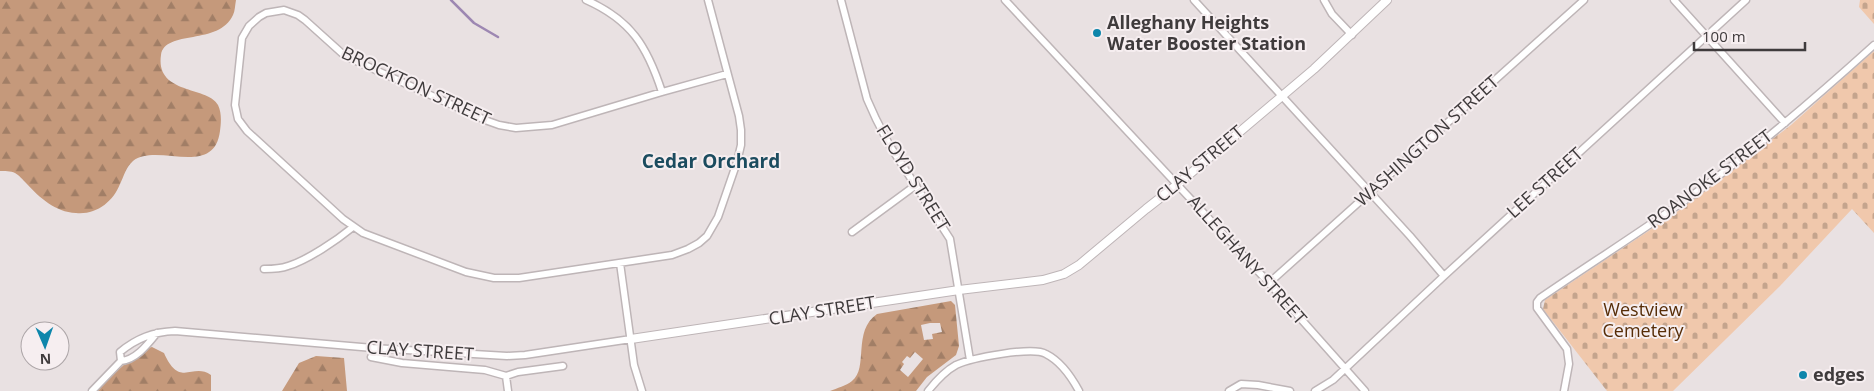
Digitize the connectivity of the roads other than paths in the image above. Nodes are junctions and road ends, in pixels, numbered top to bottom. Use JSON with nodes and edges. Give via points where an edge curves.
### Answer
{"nodes":[{"id":1,"x":586,"y":0,"type":"edge"},
{"id":2,"x":708,"y":0,"type":"edge"},
{"id":3,"x":841,"y":0,"type":"edge"},
{"id":4,"x":1005,"y":0,"type":"edge"},
{"id":5,"x":1194,"y":0,"type":"edge"},
{"id":6,"x":1324,"y":0,"type":"edge"},
{"id":7,"x":1387,"y":0,"type":"edge"},
{"id":8,"x":1584,"y":0,"type":"edge"},
{"id":9,"x":1674,"y":0,"type":"edge"},
{"id":10,"x":1746,"y":0,"type":"edge"},
{"id":11,"x":1352,"y":35,"type":"junction"},
{"id":12,"x":1706,"y":36,"type":"junction"},
{"id":13,"x":1874,"y":45,"type":"edge"},
{"id":14,"x":727,"y":74,"type":"junction"},
{"id":15,"x":662,"y":92,"type":"junction"},
{"id":16,"x":1281,"y":96,"type":"junction"},
{"id":17,"x":1785,"y":123,"type":"junction"},
{"id":18,"x":1178,"y":184,"type":"junction"},
{"id":19,"x":916,"y":185,"type":"junction"},
{"id":20,"x":1370,"y":192,"type":"junction"},
{"id":21,"x":353,"y":227,"type":"junction"},
{"id":22,"x":852,"y":232,"type":"dead end"},
{"id":23,"x":620,"y":262,"type":"junction"},
{"id":24,"x":264,"y":269,"type":"dead end"},
{"id":25,"x":1444,"y":276,"type":"junction"},
{"id":26,"x":1269,"y":283,"type":"junction"},
{"id":27,"x":959,"y":290,"type":"junction"},
{"id":28,"x":157,"y":333,"type":"junction"},
{"id":29,"x":631,"y":339,"type":"junction"},
{"id":30,"x":371,"y":357,"type":"dead end"},
{"id":31,"x":970,"y":360,"type":"junction"},
{"id":32,"x":121,"y":361,"type":"junction"},
{"id":33,"x":563,"y":366,"type":"dead end"},
{"id":34,"x":1345,"y":368,"type":"junction"},
{"id":35,"x":506,"y":376,"type":"junction"},
{"id":36,"x":92,"y":391,"type":"edge"},
{"id":37,"x":508,"y":391,"type":"edge"},
{"id":38,"x":642,"y":391,"type":"edge"},
{"id":39,"x":928,"y":391,"type":"edge"},
{"id":40,"x":1079,"y":391,"type":"edge"},
{"id":41,"x":1229,"y":391,"type":"edge"},
{"id":42,"x":1290,"y":391,"type":"edge"},
{"id":43,"x":1315,"y":391,"type":"edge"},
{"id":44,"x":1365,"y":391,"type":"edge"},
{"id":45,"x":1564,"y":391,"type":"edge"}],
"edges":[{"from":1,"to":15,"type":"street","via":[[604,8],[633,33],[647,52]]},
{"from":2,"to":14,"type":"street","name":"BROCKTON STREET"},
{"from":3,"to":19,"type":"street","name":"FLOYD STREET","via":[[867,99],[890,146]]},
{"from":4,"to":18,"type":"street","name":"ALLEGHANY STREET"},
{"from":5,"to":16,"type":"street"},
{"from":6,"to":11,"type":"street"},
{"from":7,"to":11,"type":"street","name":"CLAY STREET"},
{"from":8,"to":20,"type":"street","name":"WASHINGTON STREET"},
{"from":9,"to":12,"type":"street"},
{"from":10,"to":12,"type":"street","name":"LEE STREET"},
{"from":11,"to":16,"type":"street","name":"CLAY STREET"},
{"from":12,"to":17,"type":"street"},
{"from":12,"to":25,"type":"street","name":"LEE STREET"},
{"from":13,"to":17,"type":"street","name":"ROANOKE STREET"},
{"from":14,"to":15,"type":"street","name":"BROCKTON STREET"},
{"from":14,"to":23,"type":"street","name":"BROCKTON STREET","via":[[739,116],[740,145],[713,227],[699,244],[688,250]]},
{"from":15,"to":21,"type":"street","name":"BROCKTON STREET","via":[[552,125],[532,128],[499,125],[345,56],[298,15],[284,10],[266,13],[249,26],[242,38],[235,99],[238,120]]},
{"from":16,"to":18,"type":"street","name":"CLAY STREET"},
{"from":16,"to":20,"type":"street"},
{"from":17,"to":45,"type":"street","name":"ROANOKE STREET","via":[[1667,213],[1537,302],[1539,311],[1567,349],[1569,359]]},
{"from":18,"to":26,"type":"street","name":"ALLEGHANY STREET"},
{"from":18,"to":27,"type":"street","name":"CLAY STREET","via":[[1079,265],[1059,276]]},
{"from":19,"to":22,"type":"street"},
{"from":19,"to":27,"type":"street","name":"FLOYD STREET","via":[[950,239]]},
{"from":20,"to":25,"type":"street"},
{"from":20,"to":26,"type":"street","name":"WASHINGTON STREET"},
{"from":21,"to":23,"type":"street","name":"BROCKTON STREET","via":[[466,272],[487,277],[519,278]]},
{"from":21,"to":24,"type":"street","via":[[294,264]]},
{"from":23,"to":29,"type":"street"},
{"from":25,"to":34,"type":"street","name":"LEE STREET"},
{"from":26,"to":34,"type":"street","name":"ALLEGHANY STREET"},
{"from":27,"to":29,"type":"street","name":"CLAY STREET"},
{"from":27,"to":31,"type":"street","name":"FLOYD STREET"},
{"from":28,"to":29,"type":"street","name":"CLAY STREET","via":[[194,332],[507,356]]},
{"from":28,"to":32,"type":"street","name":"CLAY STREET","via":[[141,351]]},
{"from":28,"to":32,"type":"street","name":"CLAY STREET","via":[[140,338],[120,352]]},
{"from":29,"to":38,"type":"street"},
{"from":30,"to":35,"type":"street","via":[[485,370]]},
{"from":31,"to":39,"type":"street","via":[[951,368]]},
{"from":31,"to":40,"type":"street","via":[[1029,350],[1042,352],[1062,368]]},
{"from":32,"to":36,"type":"street","name":"CLAY STREET"},
{"from":33,"to":35,"type":"street"},
{"from":34,"to":43,"type":"street","name":"LEE STREET"},
{"from":34,"to":44,"type":"street","name":"ALLEGHANY STREET"},
{"from":35,"to":37,"type":"street"},
{"from":41,"to":42,"type":"street","via":[[1241,384]]}]}
